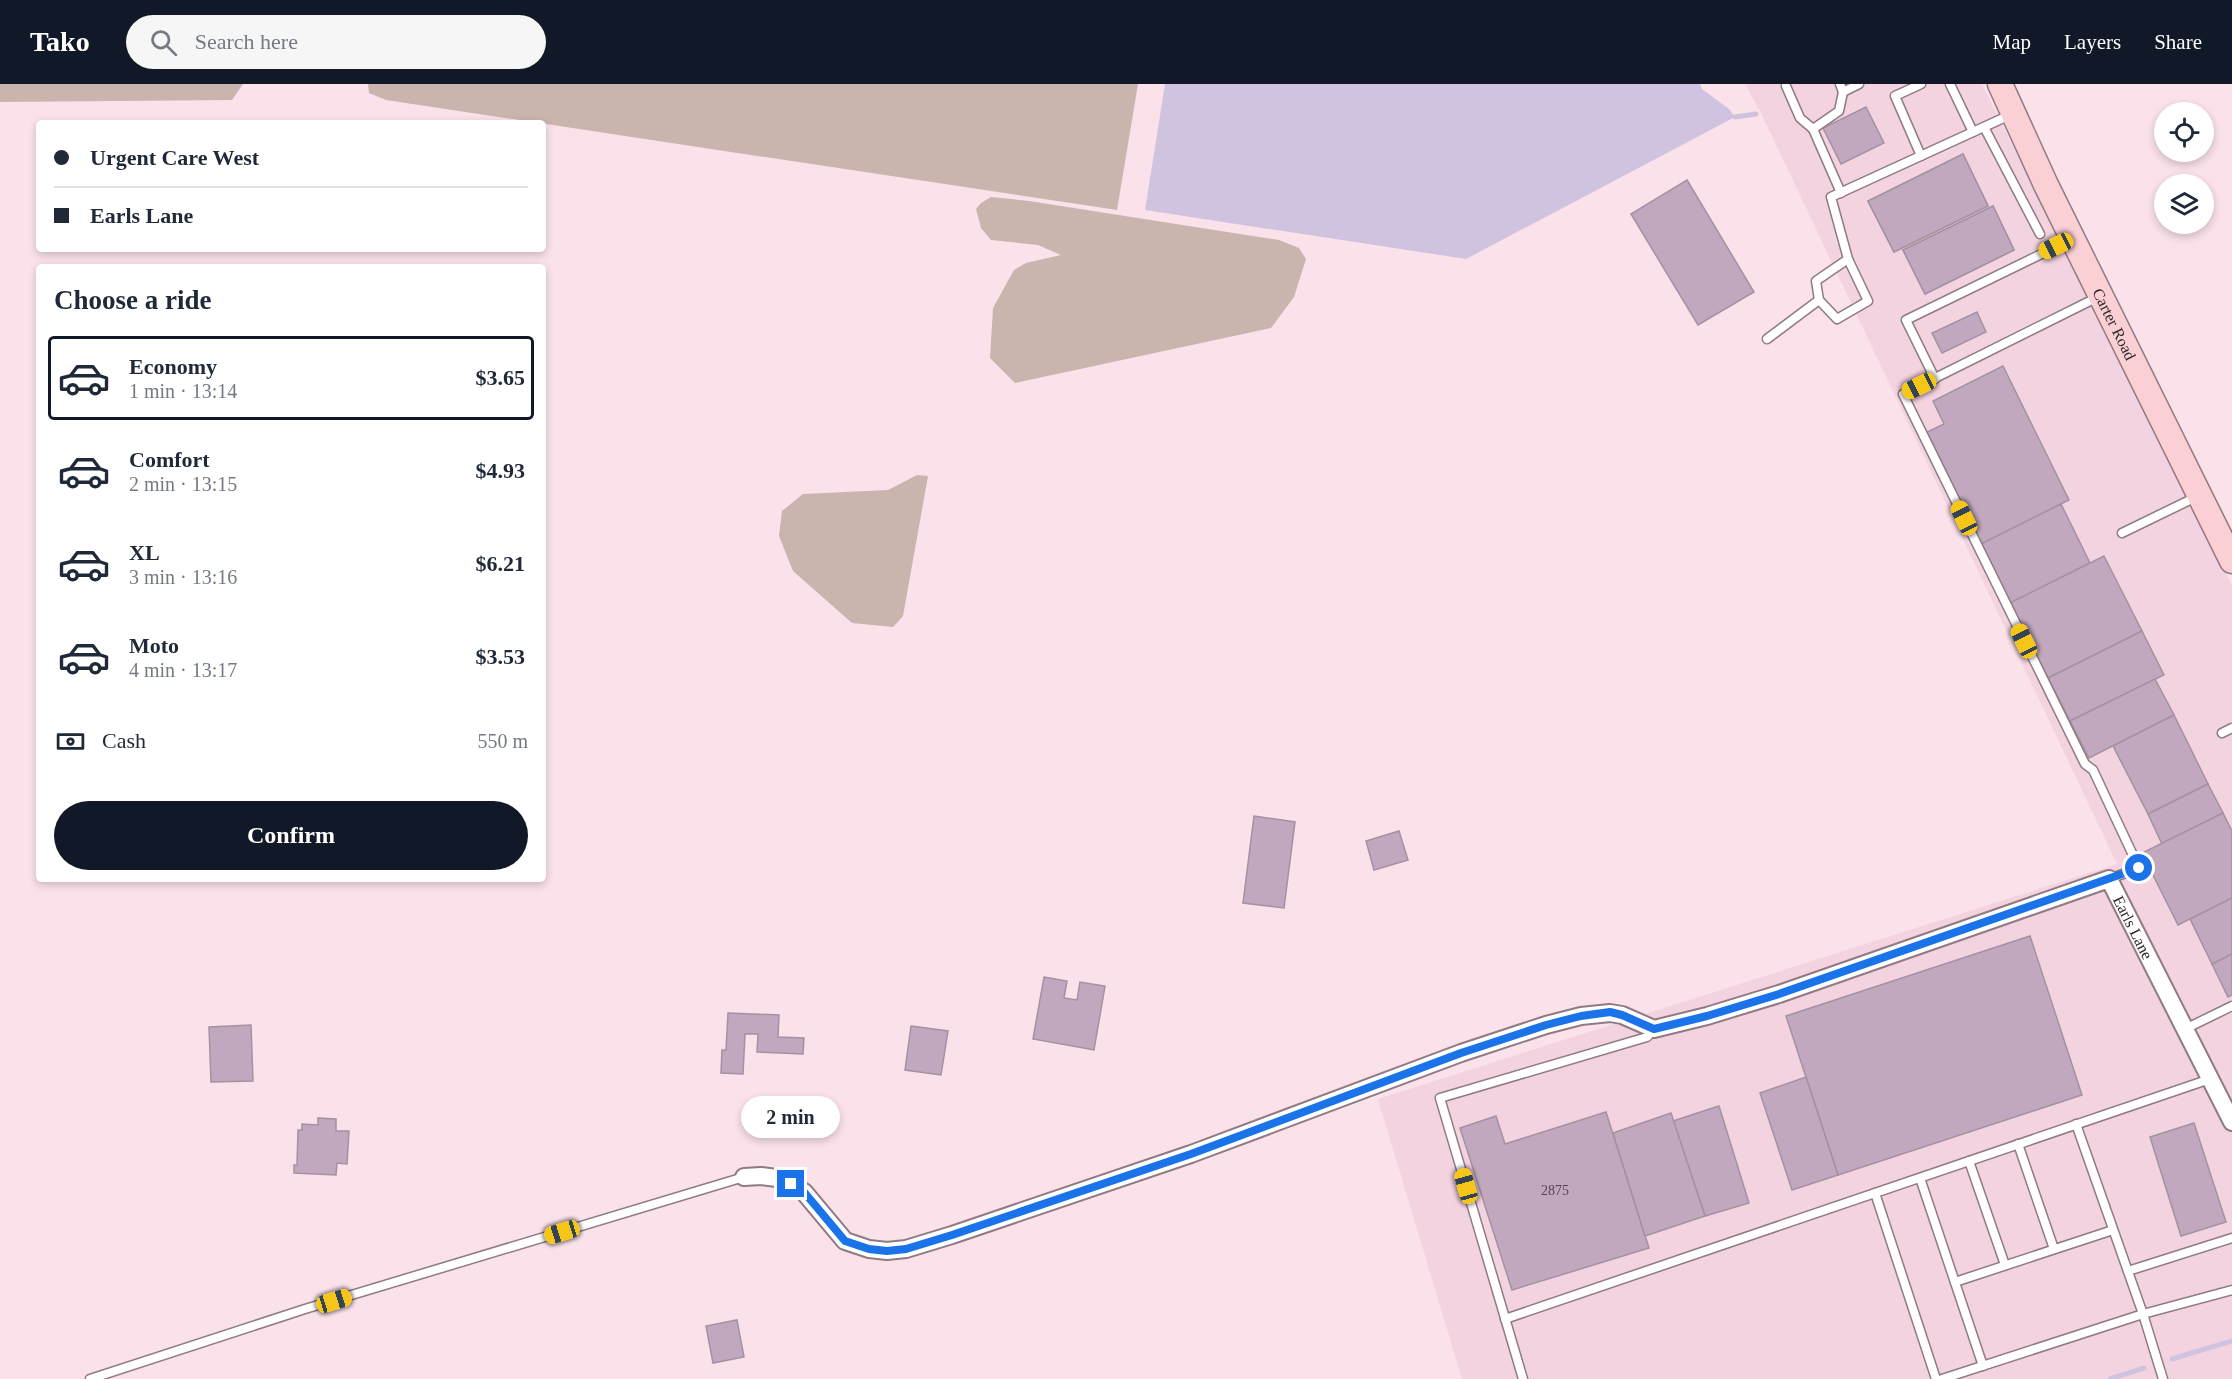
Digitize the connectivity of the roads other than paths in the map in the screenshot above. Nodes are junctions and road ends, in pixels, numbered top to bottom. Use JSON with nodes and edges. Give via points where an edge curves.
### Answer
{"nodes":[{"id":1,"x":1859,"y":84,"type":"edge"},
{"id":2,"x":1922,"y":84,"type":"edge"},
{"id":3,"x":1950,"y":84,"type":"edge"},
{"id":4,"x":2000,"y":84,"type":"edge"},
{"id":5,"x":1786,"y":87,"type":"dead end"},
{"id":6,"x":1842,"y":88,"type":"edge"},
{"id":7,"x":2013,"y":114,"type":"junction"},
{"id":8,"x":1983,"y":127,"type":"junction"},
{"id":9,"x":1813,"y":129,"type":"junction"},
{"id":10,"x":1973,"y":132,"type":"junction"},
{"id":11,"x":1921,"y":156,"type":"junction"},
{"id":12,"x":1841,"y":193,"type":"junction"},
{"id":13,"x":2040,"y":234,"type":"dead end"},
{"id":14,"x":2073,"y":238,"type":"junction"},
{"id":15,"x":1848,"y":259,"type":"junction"},
{"id":16,"x":2101,"y":296,"type":"junction"},
{"id":17,"x":1819,"y":300,"type":"junction"},
{"id":18,"x":1767,"y":339,"type":"dead end"},
{"id":19,"x":1935,"y":379,"type":"junction"},
{"id":20,"x":2199,"y":495,"type":"junction"},
{"id":21,"x":2122,"y":533,"type":"dead end"},
{"id":22,"x":2232,"y":561,"type":"edge"},
{"id":23,"x":2232,"y":728,"type":"edge"},
{"id":24,"x":2222,"y":733,"type":"dead end"},
{"id":25,"x":2109,"y":879,"type":"junction"},
{"id":26,"x":2232,"y":1006,"type":"edge"},
{"id":27,"x":1654,"y":1029,"type":"junction"},
{"id":28,"x":2185,"y":1029,"type":"junction"},
{"id":29,"x":2210,"y":1079,"type":"junction"},
{"id":30,"x":2232,"y":1122,"type":"edge"},
{"id":31,"x":2076,"y":1124,"type":"junction"},
{"id":32,"x":2018,"y":1144,"type":"junction"},
{"id":33,"x":1969,"y":1161,"type":"junction"},
{"id":34,"x":744,"y":1178,"type":"joint"},
{"id":35,"x":1920,"y":1178,"type":"junction"},
{"id":36,"x":1875,"y":1193,"type":"junction"},
{"id":37,"x":2113,"y":1230,"type":"junction"},
{"id":38,"x":2232,"y":1238,"type":"edge"},
{"id":39,"x":2054,"y":1250,"type":"junction"},
{"id":40,"x":2005,"y":1265,"type":"junction"},
{"id":41,"x":2128,"y":1271,"type":"junction"},
{"id":42,"x":1954,"y":1282,"type":"junction"},
{"id":43,"x":2232,"y":1290,"type":"edge"},
{"id":44,"x":2143,"y":1314,"type":"junction"},
{"id":45,"x":1505,"y":1319,"type":"junction"},
{"id":46,"x":1983,"y":1366,"type":"junction"},
{"id":47,"x":90,"y":1379,"type":"edge"},
{"id":48,"x":1523,"y":1379,"type":"edge"},
{"id":49,"x":1936,"y":1379,"type":"edge"},
{"id":50,"x":1942,"y":1379,"type":"edge"},
{"id":51,"x":2163,"y":1379,"type":"edge"}],
"edges":[{"from":1,"to":6,"type":"lane"},
{"from":2,"to":11,"type":"lane","via":[[1895,96]]},
{"from":3,"to":10,"type":"lane"},
{"from":4,"to":7,"type":"main road","name":"Carter Road"},
{"from":5,"to":9,"type":"lane","via":[[1800,118]]},
{"from":6,"to":9,"type":"lane","via":[[1839,111]]},
{"from":7,"to":8,"type":"lane"},
{"from":7,"to":14,"type":"main road","name":"Carter Road"},
{"from":8,"to":10,"type":"lane"},
{"from":8,"to":13,"type":"lane"},
{"from":9,"to":12,"type":"lane"},
{"from":10,"to":11,"type":"lane"},
{"from":11,"to":12,"type":"lane"},
{"from":12,"to":15,"type":"lane","via":[[1832,197]]},
{"from":14,"to":16,"type":"main road","name":"Carter Road"},
{"from":14,"to":19,"type":"lane","via":[[1906,320]]},
{"from":15,"to":17,"type":"lane","via":[[1816,281]]},
{"from":15,"to":17,"type":"lane","via":[[1868,301],[1838,319]]},
{"from":16,"to":19,"type":"lane"},
{"from":16,"to":20,"type":"main road","name":"Carter Road"},
{"from":17,"to":18,"type":"lane"},
{"from":19,"to":25,"type":"lane","via":[[1904,394],[2139,868]]},
{"from":20,"to":21,"type":"lane"},
{"from":20,"to":22,"type":"main road","name":"Carter Road"},
{"from":23,"to":24,"type":"lane"},
{"from":25,"to":27,"type":"street","name":"Earls Lane","via":[[1779,994]]},
{"from":25,"to":28,"type":"street","name":"Earls Lane"},
{"from":26,"to":28,"type":"lane"},
{"from":27,"to":34,"type":"street","via":[[1610,1012],[1546,1025],[1191,1154],[906,1249],[869,1249],[845,1241],[804,1192],[777,1178]]},
{"from":27,"to":45,"type":"lane","via":[[1647,1037],[1440,1098]]},
{"from":28,"to":29,"type":"street","name":"Earls Lane"},
{"from":29,"to":30,"type":"street","name":"Earls Lane"},
{"from":29,"to":31,"type":"lane"},
{"from":31,"to":32,"type":"lane"},
{"from":31,"to":37,"type":"lane"},
{"from":32,"to":33,"type":"lane"},
{"from":32,"to":39,"type":"lane"},
{"from":33,"to":35,"type":"lane"},
{"from":33,"to":40,"type":"lane"},
{"from":34,"to":47,"type":"lane","via":[[312,1307]]},
{"from":35,"to":36,"type":"lane"},
{"from":35,"to":42,"type":"lane"},
{"from":36,"to":45,"type":"lane"},
{"from":36,"to":49,"type":"lane"},
{"from":37,"to":39,"type":"lane"},
{"from":37,"to":41,"type":"lane"},
{"from":38,"to":41,"type":"lane"},
{"from":39,"to":40,"type":"lane"},
{"from":40,"to":42,"type":"lane"},
{"from":41,"to":44,"type":"lane"},
{"from":42,"to":46,"type":"lane"},
{"from":43,"to":44,"type":"lane"},
{"from":44,"to":46,"type":"lane"},
{"from":44,"to":51,"type":"lane"},
{"from":45,"to":48,"type":"lane"},
{"from":46,"to":50,"type":"lane"}]}
